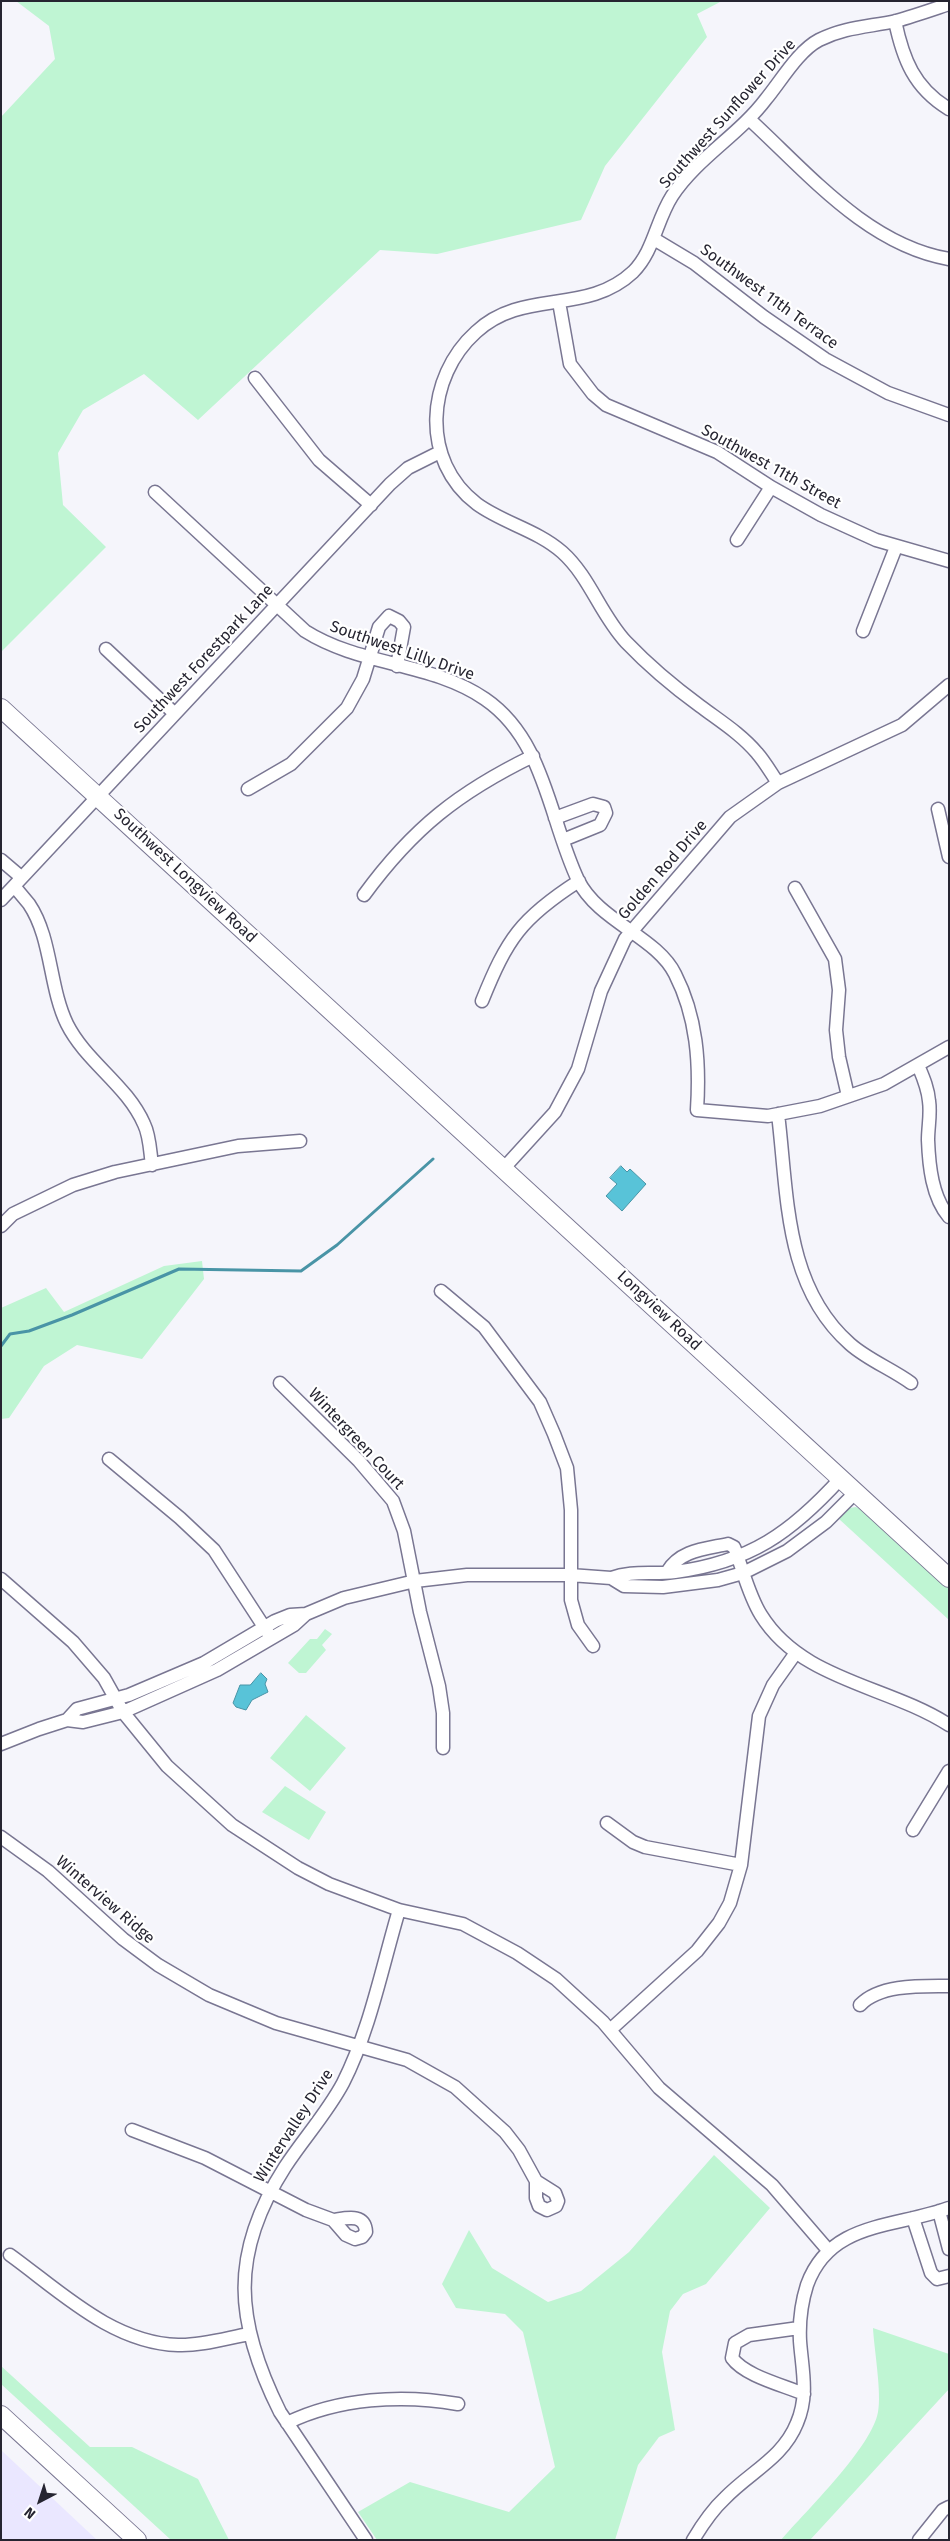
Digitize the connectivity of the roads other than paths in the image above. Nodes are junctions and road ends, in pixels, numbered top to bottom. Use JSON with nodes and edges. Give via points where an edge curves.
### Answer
{"nodes":[{"id":1,"x":949,"y":4,"type":"edge"},
{"id":2,"x":895,"y":21,"type":"junction"},
{"id":3,"x":949,"y":109,"type":"edge"},
{"id":4,"x":748,"y":120,"type":"junction"},
{"id":5,"x":654,"y":239,"type":"junction"},
{"id":6,"x":949,"y":260,"type":"edge"},
{"id":7,"x":559,"y":302,"type":"junction"},
{"id":8,"x":255,"y":378,"type":"dead end"},
{"id":9,"x":949,"y":415,"type":"edge"},
{"id":10,"x":440,"y":452,"type":"junction"},
{"id":11,"x":771,"y":487,"type":"junction"},
{"id":12,"x":155,"y":492,"type":"dead end"},
{"id":13,"x":371,"y":504,"type":"junction"},
{"id":14,"x":738,"y":540,"type":"dead end"},
{"id":15,"x":896,"y":547,"type":"junction"},
{"id":16,"x":949,"y":561,"type":"edge"},
{"id":17,"x":276,"y":605,"type":"junction"},
{"id":18,"x":863,"y":631,"type":"dead end"},
{"id":19,"x":106,"y":649,"type":"dead end"},
{"id":20,"x":368,"y":658,"type":"junction"},
{"id":21,"x":397,"y":666,"type":"junction"},
{"id":22,"x":949,"y":685,"type":"edge"},
{"id":23,"x":1,"y":708,"type":"edge"},
{"id":24,"x":174,"y":713,"type":"junction"},
{"id":25,"x":533,"y":756,"type":"junction"},
{"id":26,"x":778,"y":783,"type":"junction"},
{"id":27,"x":248,"y":789,"type":"dead end"},
{"id":28,"x":98,"y":796,"type":"junction"},
{"id":29,"x":938,"y":809,"type":"dead end"},
{"id":30,"x":555,"y":818,"type":"junction"},
{"id":31,"x":563,"y":840,"type":"junction"},
{"id":32,"x":949,"y":858,"type":"edge"},
{"id":33,"x":1,"y":860,"type":"edge"},
{"id":34,"x":579,"y":881,"type":"junction"},
{"id":35,"x":18,"y":882,"type":"junction"},
{"id":36,"x":795,"y":888,"type":"dead end"},
{"id":37,"x":364,"y":895,"type":"dead end"},
{"id":38,"x":1,"y":900,"type":"edge"},
{"id":39,"x":631,"y":932,"type":"junction"},
{"id":40,"x":482,"y":1001,"type":"dead end"},
{"id":41,"x":369,"y":1045,"type":"joint"},
{"id":42,"x":949,"y":1047,"type":"edge"},
{"id":43,"x":918,"y":1064,"type":"junction"},
{"id":44,"x":848,"y":1096,"type":"junction"},
{"id":45,"x":778,"y":1114,"type":"junction"},
{"id":46,"x":300,"y":1141,"type":"dead end"},
{"id":47,"x":152,"y":1165,"type":"junction"},
{"id":48,"x":504,"y":1168,"type":"junction"},
{"id":49,"x":7,"y":1215,"type":"edge"},
{"id":50,"x":949,"y":1217,"type":"edge"},
{"id":51,"x":1,"y":1226,"type":"edge"},
{"id":52,"x":441,"y":1291,"type":"dead end"},
{"id":53,"x":280,"y":1383,"type":"dead end"},
{"id":54,"x":910,"y":1384,"type":"dead end"},
{"id":55,"x":109,"y":1459,"type":"dead end"},
{"id":56,"x":841,"y":1478,"type":"junction"},
{"id":57,"x":856,"y":1492,"type":"junction"},
{"id":58,"x":738,"y":1557,"type":"junction"},
{"id":59,"x":743,"y":1573,"type":"junction"},
{"id":60,"x":570,"y":1574,"type":"junction"},
{"id":61,"x":611,"y":1578,"type":"junction"},
{"id":62,"x":949,"y":1578,"type":"edge"},
{"id":63,"x":1,"y":1579,"type":"edge"},
{"id":64,"x":415,"y":1581,"type":"junction"},
{"id":65,"x":306,"y":1614,"type":"junction"},
{"id":66,"x":264,"y":1627,"type":"junction"},
{"id":67,"x":272,"y":1639,"type":"junction"},
{"id":68,"x":593,"y":1646,"type":"dead end"},
{"id":69,"x":795,"y":1654,"type":"junction"},
{"id":70,"x":116,"y":1698,"type":"junction"},
{"id":71,"x":124,"y":1712,"type":"junction"},
{"id":72,"x":67,"y":1720,"type":"junction"},
{"id":73,"x":949,"y":1725,"type":"edge"},
{"id":74,"x":1,"y":1744,"type":"edge"},
{"id":75,"x":443,"y":1748,"type":"dead end"},
{"id":76,"x":949,"y":1771,"type":"edge"},
{"id":77,"x":607,"y":1823,"type":"dead end"},
{"id":78,"x":913,"y":1830,"type":"dead end"},
{"id":79,"x":1,"y":1837,"type":"edge"},
{"id":80,"x":741,"y":1865,"type":"junction"},
{"id":81,"x":399,"y":1910,"type":"junction"},
{"id":82,"x":949,"y":1986,"type":"edge"},
{"id":83,"x":860,"y":2005,"type":"dead end"},
{"id":84,"x":610,"y":2030,"type":"junction"},
{"id":85,"x":359,"y":2046,"type":"junction"},
{"id":86,"x":132,"y":2130,"type":"dead end"},
{"id":87,"x":536,"y":2181,"type":"dead end"},
{"id":88,"x":270,"y":2192,"type":"junction"},
{"id":89,"x":944,"y":2210,"type":"edge"},
{"id":90,"x":914,"y":2218,"type":"junction"},
{"id":91,"x":333,"y":2220,"type":"dead end"},
{"id":92,"x":949,"y":2249,"type":"edge"},
{"id":93,"x":828,"y":2250,"type":"junction"},
{"id":94,"x":10,"y":2254,"type":"dead end"},
{"id":95,"x":949,"y":2276,"type":"edge"},
{"id":96,"x":799,"y":2328,"type":"junction"},
{"id":97,"x":249,"y":2334,"type":"junction"},
{"id":98,"x":804,"y":2394,"type":"junction"},
{"id":99,"x":458,"y":2404,"type":"dead end"},
{"id":100,"x":1,"y":2415,"type":"edge"},
{"id":101,"x":287,"y":2423,"type":"junction"},
{"id":102,"x":949,"y":2507,"type":"edge"},
{"id":103,"x":137,"y":2540,"type":"edge"},
{"id":104,"x":366,"y":2540,"type":"edge"},
{"id":105,"x":693,"y":2540,"type":"edge"},
{"id":106,"x":919,"y":2540,"type":"edge"}],
"edges":[{"from":1,"to":2,"type":"street","name":"Southwest Sunflower Drive"},
{"from":2,"to":3,"type":"street","via":[[901,47],[914,77],[934,100]]},
{"from":2,"to":4,"type":"street","name":"Southwest Sunflower Drive","via":[[852,27],[816,41],[788,69]]},
{"from":4,"to":5,"type":"street","name":"Southwest Sunflower Drive","via":[[701,162],[672,197]]},
{"from":4,"to":6,"type":"street","via":[[855,216],[894,239]]},
{"from":5,"to":7,"type":"street","name":"Southwest Sunflower Drive","via":[[644,261],[626,278],[583,299]]},
{"from":5,"to":9,"type":"street","name":"Southwest 11th Terrace","via":[[694,263],[825,359],[888,393]]},
{"from":7,"to":10,"type":"street","name":"Southwest Sunflower Drive","via":[[522,306],[499,316],[476,331],[456,354],[444,376],[437,401],[436,430]]},
{"from":7,"to":11,"type":"street","name":"Southwest 11th Street","via":[[570,364],[592,394],[606,405],[717,452]]},
{"from":8,"to":13,"type":"street","via":[[320,460]]},
{"from":10,"to":13,"type":"street","name":"Southwest Forestpark Lane","via":[[408,468]]},
{"from":10,"to":26,"type":"street","name":"Southwest Sunflower Drive","via":[[451,477],[476,503],[561,551],[575,565],[625,641],[684,694],[745,740]]},
{"from":11,"to":14,"type":"street"},
{"from":11,"to":15,"type":"street","name":"Southwest 11th Street","via":[[820,515]]},
{"from":12,"to":17,"type":"street","name":"Southwest Lilly Drive"},
{"from":13,"to":17,"type":"street","name":"Southwest Forestpark Lane"},
{"from":15,"to":16,"type":"street","name":"Southwest 11th Street"},
{"from":15,"to":18,"type":"street"},
{"from":17,"to":20,"type":"street","name":"Southwest Lilly Drive","via":[[294,623],[318,639]]},
{"from":17,"to":24,"type":"street","name":"Southwest Forestpark Lane"},
{"from":19,"to":24,"type":"street"},
{"from":20,"to":21,"type":"street","name":"Southwest Lilly Drive"},
{"from":20,"to":21,"type":"street","via":[[379,627],[389,616],[404,627]]},
{"from":20,"to":27,"type":"street","via":[[360,686],[347,708],[291,764]]},
{"from":21,"to":25,"type":"street","name":"Southwest Lilly Drive","via":[[445,680],[485,699],[516,728]]},
{"from":22,"to":26,"type":"street","name":"Golden Rod Drive","via":[[902,725]]},
{"from":23,"to":28,"type":"street","name":"Southwest Longview Road"},
{"from":24,"to":28,"type":"street","name":"Southwest Forestpark Lane"},
{"from":25,"to":30,"type":"street","name":"Southwest Lilly Drive"},
{"from":25,"to":37,"type":"street","via":[[483,781],[445,808],[400,850]]},
{"from":26,"to":39,"type":"street","name":"Golden Rod Drive","via":[[730,817]]},
{"from":28,"to":35,"type":"street","name":"Southwest Forestpark Lane"},
{"from":28,"to":41,"type":"street","name":"Southwest Longview Road"},
{"from":29,"to":32,"type":"street"},
{"from":30,"to":31,"type":"street","name":"Southwest Lilly Drive"},
{"from":30,"to":31,"type":"street","via":[[593,804],[604,807],[606,813],[600,826]]},
{"from":31,"to":34,"type":"street","name":"Southwest Lilly Drive"},
{"from":33,"to":35,"type":"street"},
{"from":34,"to":39,"type":"street","name":"Southwest Lilly Drive","via":[[596,904]]},
{"from":34,"to":40,"type":"street","via":[[553,897],[521,927],[499,959]]},
{"from":35,"to":38,"type":"street","name":"Southwest Forestpark Lane"},
{"from":35,"to":47,"type":"street","via":[[41,932],[67,1024],[145,1125]]},
{"from":36,"to":44,"type":"street","via":[[835,959],[839,990],[836,1030]]},
{"from":39,"to":45,"type":"street","name":"Southwest Lilly Drive","via":[[656,951],[674,972],[687,1003],[696,1040],[699,1073],[697,1110]]},
{"from":39,"to":48,"type":"street","name":"Golden Rod Drive","via":[[624,940],[601,991],[578,1069],[555,1112]]},
{"from":41,"to":48,"type":"street","name":"Longview Road"},
{"from":42,"to":43,"type":"street"},
{"from":43,"to":44,"type":"street","via":[[884,1084]]},
{"from":43,"to":50,"type":"street","via":[[930,1104],[928,1140],[935,1191],[942,1210]]},
{"from":44,"to":45,"type":"street","via":[[820,1106]]},
{"from":45,"to":54,"type":"street","via":[[795,1255],[808,1289],[833,1326],[851,1344]]},
{"from":46,"to":47,"type":"street","via":[[238,1146]]},
{"from":47,"to":49,"type":"street","via":[[73,1185]]},
{"from":48,"to":56,"type":"street","name":"Longview Road"},
{"from":49,"to":51,"type":"street"},
{"from":52,"to":60,"type":"street","via":[[484,1327],[543,1409],[567,1468],[571,1510]]},
{"from":53,"to":64,"type":"street","name":"Wintergreen Court","via":[[394,1501]]},
{"from":55,"to":66,"type":"street","via":[[214,1550]]},
{"from":56,"to":57,"type":"street","name":"Longview Road"},
{"from":56,"to":58,"type":"street","via":[[782,1534]]},
{"from":57,"to":59,"type":"street","via":[[826,1522],[794,1546]]},
{"from":57,"to":62,"type":"street","name":"Longview Road"},
{"from":58,"to":59,"type":"street"},
{"from":58,"to":61,"type":"street","via":[[704,1567],[624,1573]]},
{"from":59,"to":61,"type":"street","via":[[718,1580],[662,1587],[624,1586]]},
{"from":59,"to":69,"type":"street","via":[[760,1614]]},
{"from":60,"to":61,"type":"street"},
{"from":60,"to":64,"type":"street","via":[[467,1575]]},
{"from":60,"to":68,"type":"street","via":[[571,1600],[578,1625]]},
{"from":63,"to":70,"type":"street","via":[[73,1642],[104,1678]]},
{"from":64,"to":65,"type":"street","via":[[344,1598]]},
{"from":64,"to":75,"type":"street","name":"Wintergreen Court","via":[[439,1686]]},
{"from":65,"to":66,"type":"street","via":[[290,1615]]},
{"from":65,"to":67,"type":"street","via":[[294,1626]]},
{"from":66,"to":67,"type":"street"},
{"from":66,"to":70,"type":"street","via":[[204,1663]]},
{"from":67,"to":71,"type":"street","via":[[217,1670]]},
{"from":69,"to":73,"type":"street","via":[[824,1670],[915,1706]]},
{"from":69,"to":80,"type":"street","via":[[773,1685],[759,1716]]},
{"from":70,"to":71,"type":"street"},
{"from":70,"to":72,"type":"street","via":[[77,1709]]},
{"from":71,"to":72,"type":"street","via":[[83,1722]]},
{"from":71,"to":81,"type":"street","via":[[167,1766],[232,1825],[329,1884]]},
{"from":72,"to":74,"type":"street"},
{"from":76,"to":78,"type":"street"},
{"from":77,"to":80,"type":"street","via":[[645,1847]]},
{"from":79,"to":85,"type":"street","name":"Winterview Ridge","via":[[42,1867],[123,1940],[180,1978],[217,1999],[268,2020]]},
{"from":80,"to":84,"type":"street","via":[[730,1903],[709,1937]]},
{"from":81,"to":84,"type":"street","via":[[463,1924],[517,1953],[556,1979]]},
{"from":81,"to":85,"type":"street","name":"Wintervalley Drive"},
{"from":82,"to":83,"type":"street","via":[[889,1991]]},
{"from":84,"to":93,"type":"street","via":[[659,2088],[772,2185]]},
{"from":85,"to":87,"type":"street","name":"Winterview Ridge","via":[[407,2060],[456,2087],[505,2132],[520,2150]]},
{"from":85,"to":88,"type":"street","name":"Wintervalley Drive","via":[[336,2096]]},
{"from":86,"to":88,"type":"street","via":[[205,2158]]},
{"from":88,"to":91,"type":"street"},
{"from":88,"to":97,"type":"street","name":"Wintervalley Drive","via":[[255,2224],[248,2252],[244,2281]]},
{"from":89,"to":90,"type":"street"},
{"from":89,"to":92,"type":"street"},
{"from":90,"to":93,"type":"street","via":[[870,2229],[844,2239]]},
{"from":90,"to":95,"type":"street","via":[[931,2274],[937,2279]]},
{"from":93,"to":96,"type":"street","via":[[811,2275],[802,2300]]},
{"from":94,"to":97,"type":"street","via":[[106,2324],[136,2337],[179,2346]]},
{"from":96,"to":98,"type":"street"},
{"from":96,"to":98,"type":"street","via":[[749,2335],[736,2343],[732,2358],[737,2366],[747,2371]]},
{"from":97,"to":101,"type":"street","name":"Wintervalley Drive","via":[[257,2363]]},
{"from":98,"to":105,"type":"street","via":[[798,2422],[779,2453],[725,2497]]},
{"from":99,"to":101,"type":"street","via":[[402,2398],[318,2409]]},
{"from":100,"to":103,"type":"street"},
{"from":101,"to":104,"type":"street","name":"Wintervalley Drive"},
{"from":102,"to":106,"type":"street"}]}
